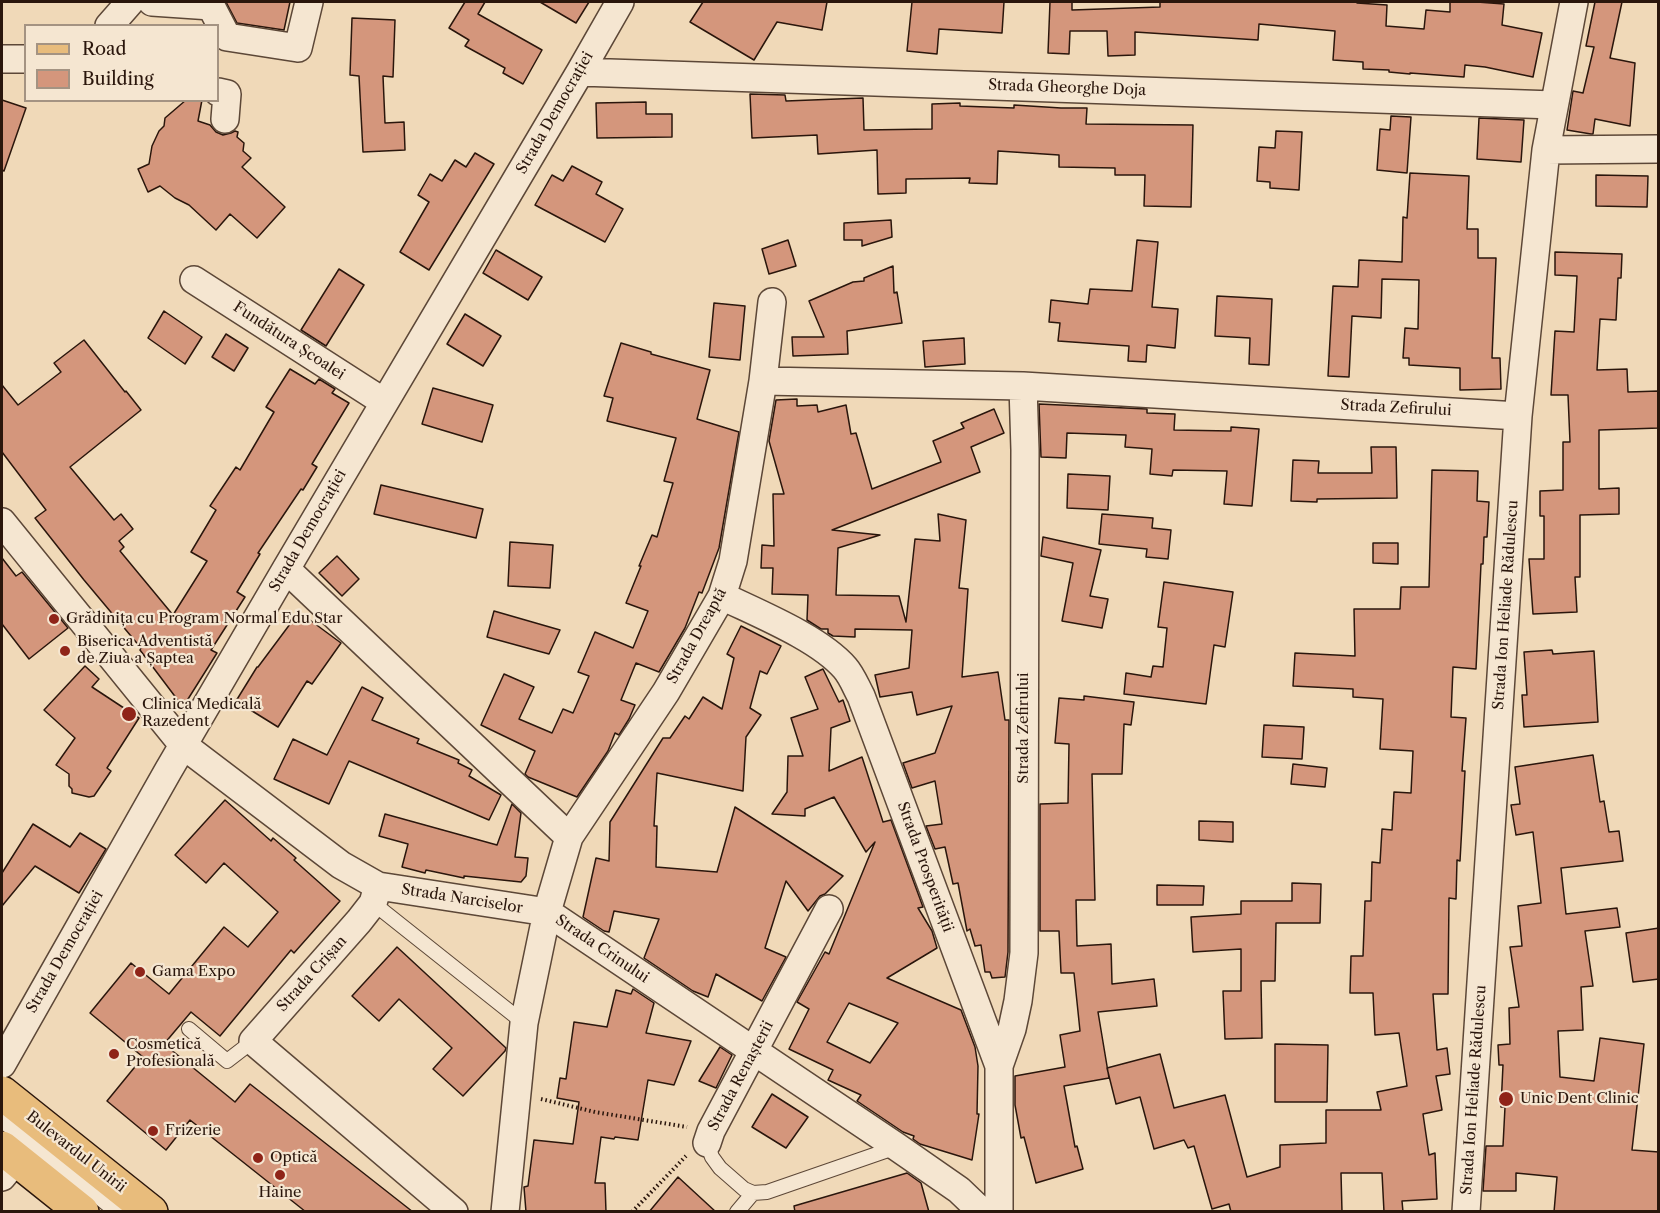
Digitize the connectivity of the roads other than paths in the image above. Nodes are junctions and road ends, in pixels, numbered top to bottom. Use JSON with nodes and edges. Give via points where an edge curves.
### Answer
{"nodes":[{"id":1,"x":130,"y":2,"type":"edge"},
{"id":2,"x":152,"y":2,"type":"edge"},
{"id":3,"x":309,"y":2,"type":"edge"},
{"id":4,"x":620,"y":2,"type":"edge"},
{"id":5,"x":1574,"y":2,"type":"edge"},
{"id":6,"x":111,"y":24,"type":"edge"},
{"id":7,"x":24,"y":58,"type":"edge"},
{"id":8,"x":2,"y":59,"type":"edge"},
{"id":9,"x":580,"y":72,"type":"junction"},
{"id":10,"x":219,"y":92,"type":"edge"},
{"id":11,"x":1554,"y":105,"type":"junction"},
{"id":12,"x":225,"y":119,"type":"dead end"},
{"id":13,"x":1546,"y":150,"type":"junction"},
{"id":14,"x":1659,"y":150,"type":"edge"},
{"id":15,"x":194,"y":280,"type":"dead end"},
{"id":16,"x":772,"y":302,"type":"dead end"},
{"id":17,"x":763,"y":381,"type":"junction"},
{"id":18,"x":1023,"y":386,"type":"junction"},
{"id":19,"x":384,"y":402,"type":"junction"},
{"id":20,"x":1518,"y":416,"type":"junction"},
{"id":21,"x":2,"y":522,"type":"edge"},
{"id":22,"x":286,"y":568,"type":"junction"},
{"id":23,"x":722,"y":596,"type":"junction"},
{"id":24,"x":183,"y":745,"type":"junction"},
{"id":25,"x":569,"y":837,"type":"junction"},
{"id":26,"x":375,"y":894,"type":"junction"},
{"id":27,"x":829,"y":909,"type":"dead end"},
{"id":28,"x":547,"y":912,"type":"junction"},
{"id":29,"x":524,"y":1023,"type":"junction"},
{"id":30,"x":189,"y":1029,"type":"dead end"},
{"id":31,"x":253,"y":1041,"type":"junction"},
{"id":32,"x":753,"y":1051,"type":"junction"},
{"id":33,"x":2,"y":1064,"type":"edge"},
{"id":34,"x":999,"y":1066,"type":"junction"},
{"id":35,"x":2,"y":1093,"type":"edge"},
{"id":36,"x":2,"y":1121,"type":"edge"},
{"id":37,"x":709,"y":1137,"type":"joint"},
{"id":38,"x":897,"y":1147,"type":"junction"},
{"id":39,"x":6,"y":1162,"type":"edge"},
{"id":40,"x":753,"y":1193,"type":"junction"},
{"id":41,"x":82,"y":1212,"type":"edge"},
{"id":42,"x":117,"y":1212,"type":"edge"},
{"id":43,"x":150,"y":1212,"type":"edge"},
{"id":44,"x":454,"y":1212,"type":"edge"},
{"id":45,"x":505,"y":1212,"type":"edge"},
{"id":46,"x":737,"y":1212,"type":"edge"},
{"id":47,"x":982,"y":1212,"type":"edge"},
{"id":48,"x":999,"y":1212,"type":"edge"},
{"id":49,"x":1466,"y":1212,"type":"edge"}],
"edges":[{"from":1,"to":6,"type":"street"},
{"from":2,"to":3,"type":"street","via":[[211,6],[227,37],[298,48]]},
{"from":4,"to":9,"type":"street","name":"Strada Democrației"},
{"from":5,"to":11,"type":"street","name":"Strada Ion Heliade Rădulescu"},
{"from":7,"to":8,"type":"street"},
{"from":9,"to":11,"type":"street","name":"Strada Gheorghe Doja"},
{"from":9,"to":19,"type":"street","name":"Strada Democrației"},
{"from":10,"to":12,"type":"street","via":[[227,94]]},
{"from":11,"to":13,"type":"street","name":"Strada Ion Heliade Rădulescu"},
{"from":13,"to":14,"type":"street"},
{"from":13,"to":20,"type":"street","name":"Strada Ion Heliade Rădulescu"},
{"from":15,"to":19,"type":"street","name":"Fundătura Școalei"},
{"from":16,"to":17,"type":"street","name":"Strada Dreaptă"},
{"from":17,"to":18,"type":"street","name":"Strada Zefirului"},
{"from":17,"to":23,"type":"street","name":"Strada Dreaptă","via":[[733,561]]},
{"from":18,"to":20,"type":"street","name":"Strada Zefirului"},
{"from":18,"to":34,"type":"street","name":"Strada Zefirului","via":[[1024,953],[1014,1020]]},
{"from":19,"to":22,"type":"street","name":"Strada Democrației"},
{"from":20,"to":49,"type":"street","name":"Strada Ion Heliade Rădulescu"},
{"from":21,"to":24,"type":"street"},
{"from":22,"to":24,"type":"street","name":"Strada Democrației"},
{"from":22,"to":25,"type":"street"},
{"from":23,"to":25,"type":"street","name":"Strada Dreaptă","via":[[666,692]]},
{"from":23,"to":34,"type":"street","name":"Strada Prosperității","via":[[806,638],[846,669],[861,696]]},
{"from":24,"to":26,"type":"street"},
{"from":24,"to":33,"type":"street","name":"Strada Democrației"},
{"from":25,"to":28,"type":"street","name":"Strada Crinului"},
{"from":26,"to":28,"type":"street","name":"Strada Narciselor"},
{"from":26,"to":29,"type":"lane"},
{"from":26,"to":31,"type":"street","name":"Strada Crișan","via":[[359,921]]},
{"from":27,"to":32,"type":"street","name":"Strada Renașterii"},
{"from":28,"to":29,"type":"street"},
{"from":28,"to":32,"type":"street","name":"Strada Crinului"},
{"from":29,"to":45,"type":"street"},
{"from":30,"to":31,"type":"lane","via":[[227,1061]]},
{"from":31,"to":44,"type":"street"},
{"from":32,"to":37,"type":"street","name":"Strada Renașterii"},
{"from":32,"to":38,"type":"street","name":"Strada Crinului"},
{"from":34,"to":48,"type":"street","name":"Strada Prosperității"},
{"from":35,"to":43,"type":"main road","name":"Bulevardul Unirii"},
{"from":36,"to":42,"type":"lane","name":"Bulevardul Unirii"},
{"from":37,"to":40,"type":"lane","name":"Strada Renașterii","via":[[712,1156],[720,1168]]},
{"from":38,"to":40,"type":"lane","via":[[767,1192]]},
{"from":38,"to":47,"type":"street","name":"Strada Crinului","via":[[959,1190]]},
{"from":39,"to":41,"type":"main road"},
{"from":40,"to":46,"type":"lane"}]}
